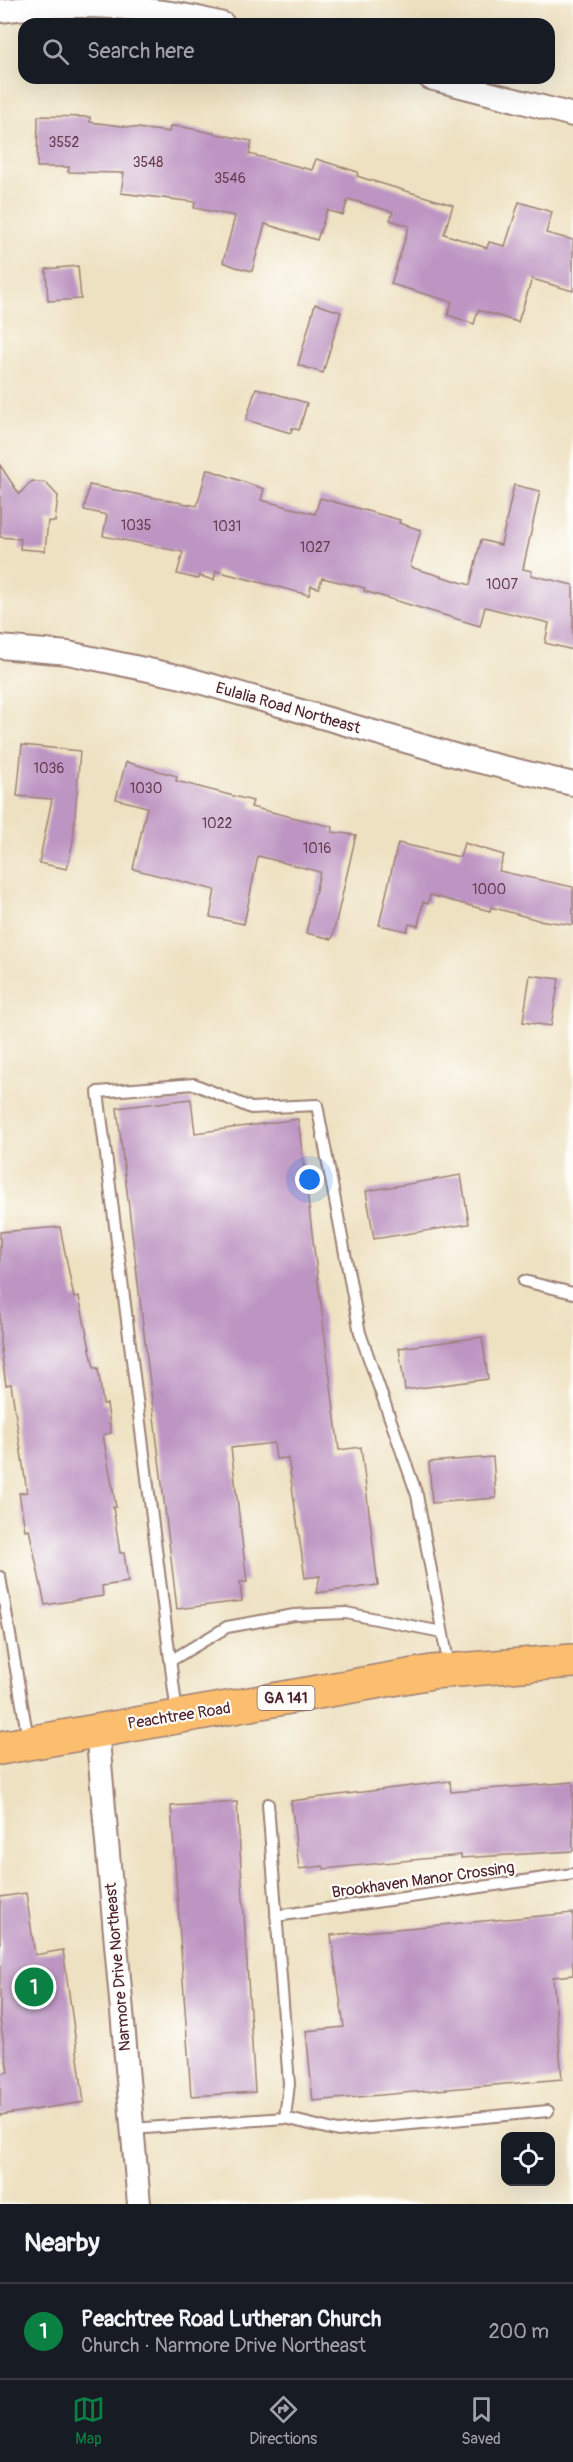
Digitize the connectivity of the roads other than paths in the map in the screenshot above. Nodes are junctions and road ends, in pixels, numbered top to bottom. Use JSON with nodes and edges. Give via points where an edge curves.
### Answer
{"nodes":[{"id":1,"x":0,"y":10,"type":"edge"},
{"id":2,"x":201,"y":18,"type":"edge"},
{"id":3,"x":453,"y":84,"type":"edge"},
{"id":4,"x":573,"y":115,"type":"edge"},
{"id":5,"x":0,"y":647,"type":"edge"},
{"id":6,"x":573,"y":784,"type":"edge"},
{"id":7,"x":524,"y":1281,"type":"dead end"},
{"id":8,"x":573,"y":1293,"type":"edge"},
{"id":9,"x":0,"y":1577,"type":"edge"},
{"id":10,"x":442,"y":1632,"type":"junction"},
{"id":11,"x":170,"y":1661,"type":"junction"},
{"id":12,"x":573,"y":1662,"type":"edge"},
{"id":13,"x":450,"y":1671,"type":"junction"},
{"id":14,"x":177,"y":1717,"type":"junction"},
{"id":15,"x":97,"y":1729,"type":"junction"},
{"id":16,"x":14,"y":1745,"type":"edge"},
{"id":17,"x":268,"y":1804,"type":"dead end"},
{"id":18,"x":573,"y":1874,"type":"edge"},
{"id":19,"x":276,"y":1916,"type":"junction"},
{"id":20,"x":548,"y":2111,"type":"dead end"},
{"id":21,"x":285,"y":2118,"type":"junction"},
{"id":22,"x":132,"y":2129,"type":"junction"},
{"id":23,"x":139,"y":2204,"type":"edge"}],
"edges":[{"from":1,"to":2,"type":"street","via":[[113,8]]},
{"from":3,"to":4,"type":"street"},
{"from":5,"to":6,"type":"street","name":"Eulalia Road Northeast","via":[[68,653],[182,677],[461,757]]},
{"from":7,"to":8,"type":"lane"},
{"from":9,"to":16,"type":"lane"},
{"from":10,"to":11,"type":"lane","via":[[346,1613],[294,1615],[227,1627]]},
{"from":10,"to":11,"type":"lane","via":[[417,1495],[360,1333],[317,1105],[251,1108],[194,1084],[98,1092]]},
{"from":10,"to":13,"type":"lane"},
{"from":11,"to":14,"type":"lane"},
{"from":12,"to":13,"type":"highway","name":"Peachtree Road","number":"GA 141"},
{"from":13,"to":14,"type":"highway","name":"Peachtree Road","number":"GA 141"},
{"from":14,"to":15,"type":"highway","name":"Peachtree Road","number":"GA 141"},
{"from":15,"to":16,"type":"highway","name":"Peachtree Road","number":"GA 141"},
{"from":15,"to":22,"type":"street","name":"Narmore Drive Northeast"},
{"from":17,"to":19,"type":"lane"},
{"from":18,"to":19,"type":"lane","name":"Brookhaven Manor Crossing"},
{"from":19,"to":21,"type":"lane","via":[[289,2084]]},
{"from":20,"to":21,"type":"lane","via":[[338,2130]]},
{"from":21,"to":22,"type":"lane"},
{"from":22,"to":23,"type":"street","name":"Narmore Drive Northeast"}]}
